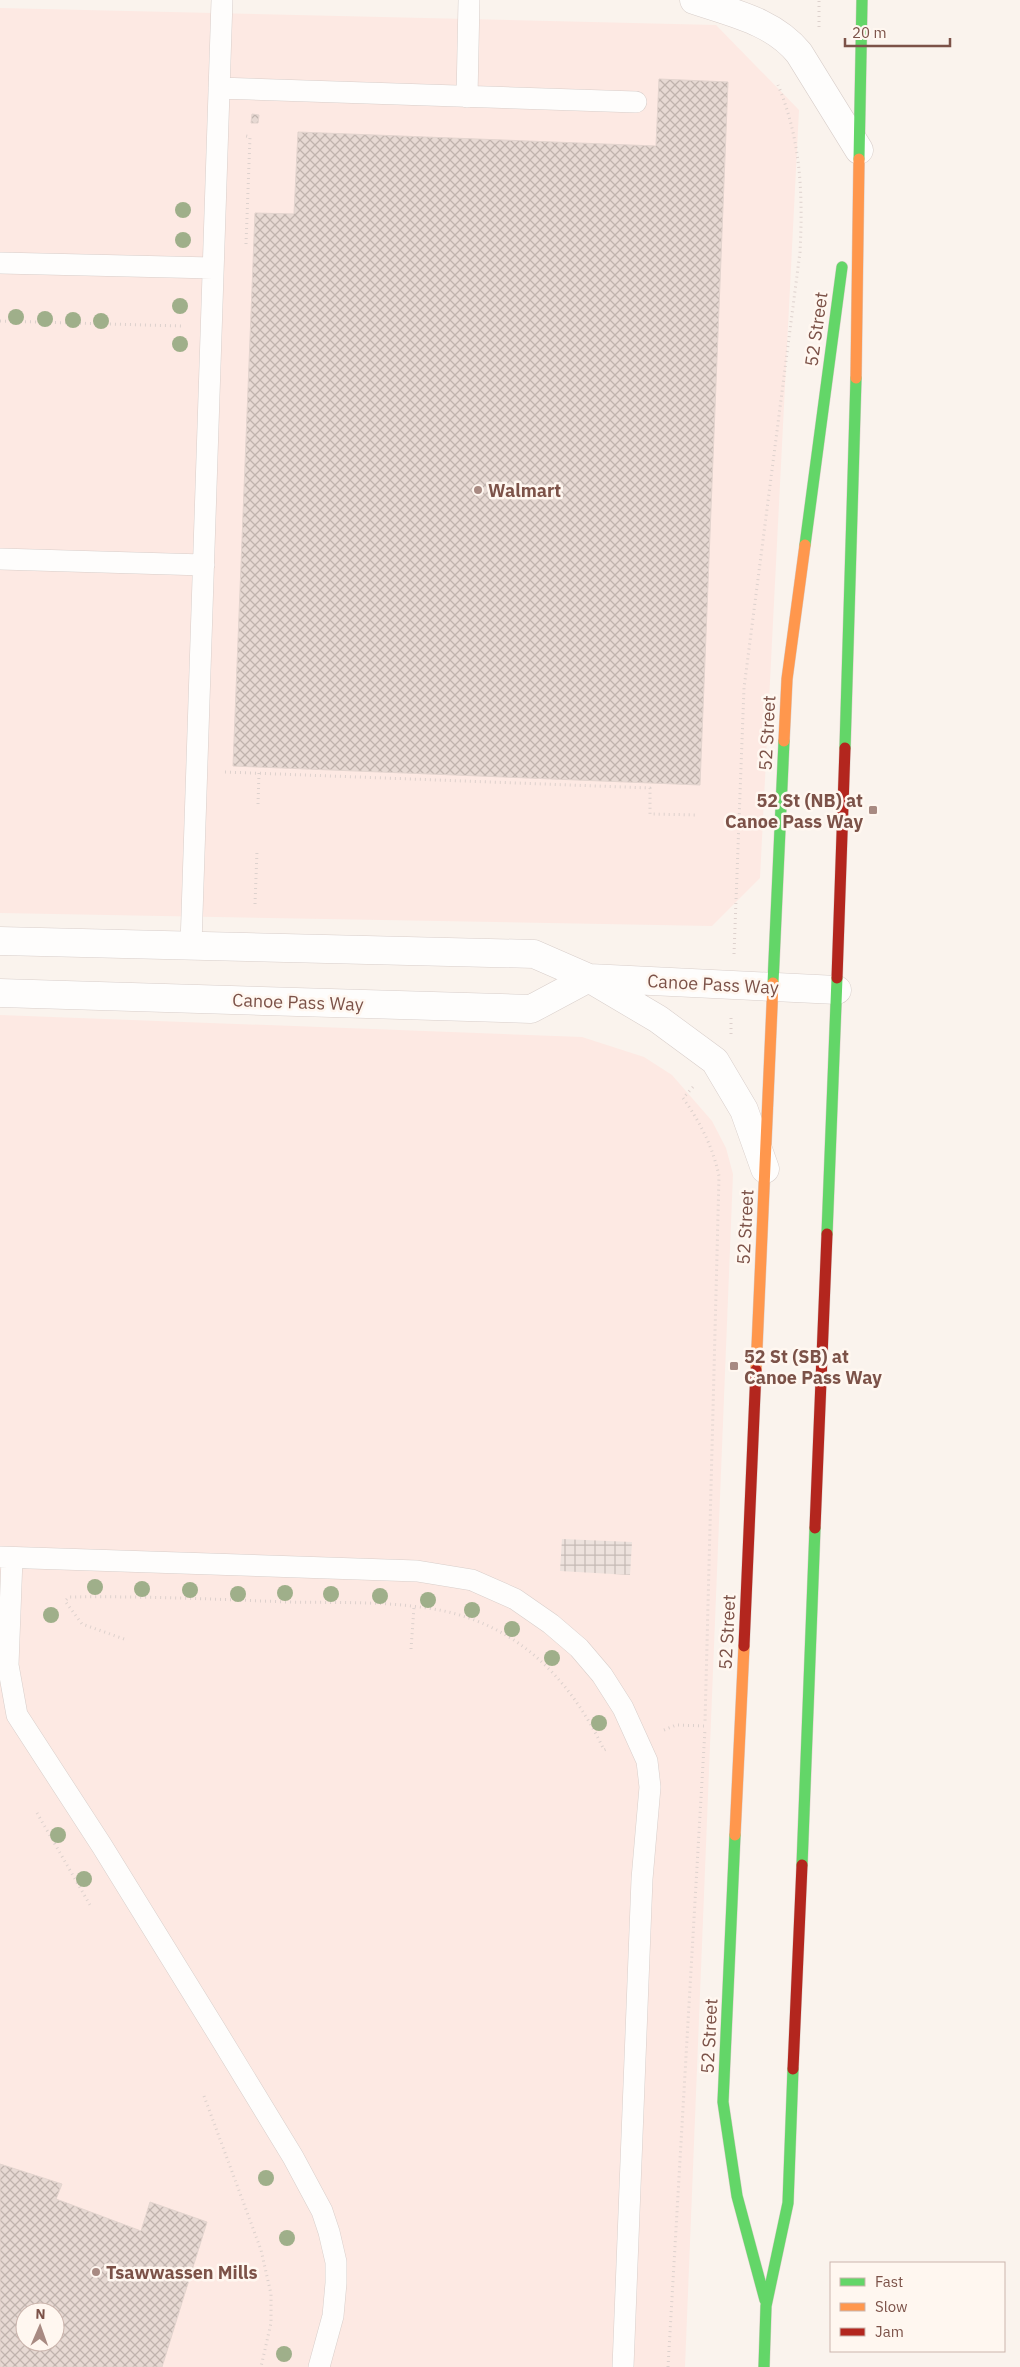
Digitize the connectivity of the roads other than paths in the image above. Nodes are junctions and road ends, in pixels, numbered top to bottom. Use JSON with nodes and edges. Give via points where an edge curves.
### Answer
{"nodes":[{"id":1,"x":222,"y":0,"type":"edge"},
{"id":2,"x":469,"y":0,"type":"edge"},
{"id":3,"x":694,"y":0,"type":"edge"},
{"id":4,"x":862,"y":0,"type":"edge"},
{"id":5,"x":219,"y":88,"type":"junction"},
{"id":6,"x":467,"y":97,"type":"junction"},
{"id":7,"x":636,"y":102,"type":"dead end"},
{"id":8,"x":859,"y":150,"type":"junction"},
{"id":9,"x":846,"y":238,"type":"dead end"},
{"id":10,"x":844,"y":257,"type":"dead end"},
{"id":11,"x":0,"y":263,"type":"edge"},
{"id":12,"x":213,"y":268,"type":"junction"},
{"id":13,"x":0,"y":559,"type":"edge"},
{"id":14,"x":204,"y":565,"type":"junction"},
{"id":15,"x":0,"y":941,"type":"edge"},
{"id":16,"x":191,"y":945,"type":"junction"},
{"id":17,"x":589,"y":978,"type":"junction"},
{"id":18,"x":773,"y":987,"type":"junction"},
{"id":19,"x":838,"y":990,"type":"junction"},
{"id":20,"x":0,"y":993,"type":"edge"},
{"id":21,"x":765,"y":1170,"type":"junction"},
{"id":22,"x":6,"y":1557,"type":"edge"},
{"id":23,"x":766,"y":2306,"type":"junction"},
{"id":24,"x":319,"y":2367,"type":"edge"},
{"id":25,"x":624,"y":2367,"type":"edge"},
{"id":26,"x":764,"y":2367,"type":"edge"}],
"edges":[{"from":1,"to":5,"type":"lane"},
{"from":2,"to":6,"type":"lane"},
{"from":3,"to":8,"type":"street","via":[[764,24],[788,39]]},
{"from":4,"to":8,"type":"street","name":"52 Street"},
{"from":5,"to":6,"type":"lane"},
{"from":5,"to":12,"type":"lane"},
{"from":6,"to":7,"type":"lane"},
{"from":8,"to":9,"type":"street","name":"52 Street"},
{"from":8,"to":19,"type":"street","name":"52 Street","via":[[854,488]]},
{"from":10,"to":18,"type":"street","name":"52 Street","via":[[787,679]]},
{"from":11,"to":12,"type":"lane"},
{"from":12,"to":14,"type":"lane"},
{"from":13,"to":14,"type":"lane"},
{"from":14,"to":16,"type":"lane"},
{"from":15,"to":16,"type":"street","name":"Canoe Pass Way","via":[[118,946]]},
{"from":16,"to":17,"type":"street","name":"Canoe Pass Way","via":[[534,954]]},
{"from":17,"to":18,"type":"street","name":"Canoe Pass Way"},
{"from":17,"to":20,"type":"street","name":"Canoe Pass Way","via":[[531,1008]]},
{"from":17,"to":21,"type":"street","via":[[658,1019],[715,1061],[744,1110]]},
{"from":18,"to":19,"type":"street","name":"Canoe Pass Way"},
{"from":18,"to":21,"type":"street","name":"52 Street"},
{"from":19,"to":23,"type":"street","name":"52 Street","via":[[788,2203]]},
{"from":21,"to":23,"type":"street","name":"52 Street","via":[[723,2102],[737,2196]]},
{"from":22,"to":24,"type":"lane","via":[[8,1665],[17,1715],[102,1846],[293,2157],[322,2211],[334,2254],[336,2283],[333,2316]]},
{"from":22,"to":25,"type":"lane","via":[[417,1570],[472,1580],[515,1599],[551,1624],[579,1648],[602,1675],[623,1708],[647,1761],[650,1787],[642,1879]]},
{"from":23,"to":26,"type":"street","name":"52 Street"}]}
